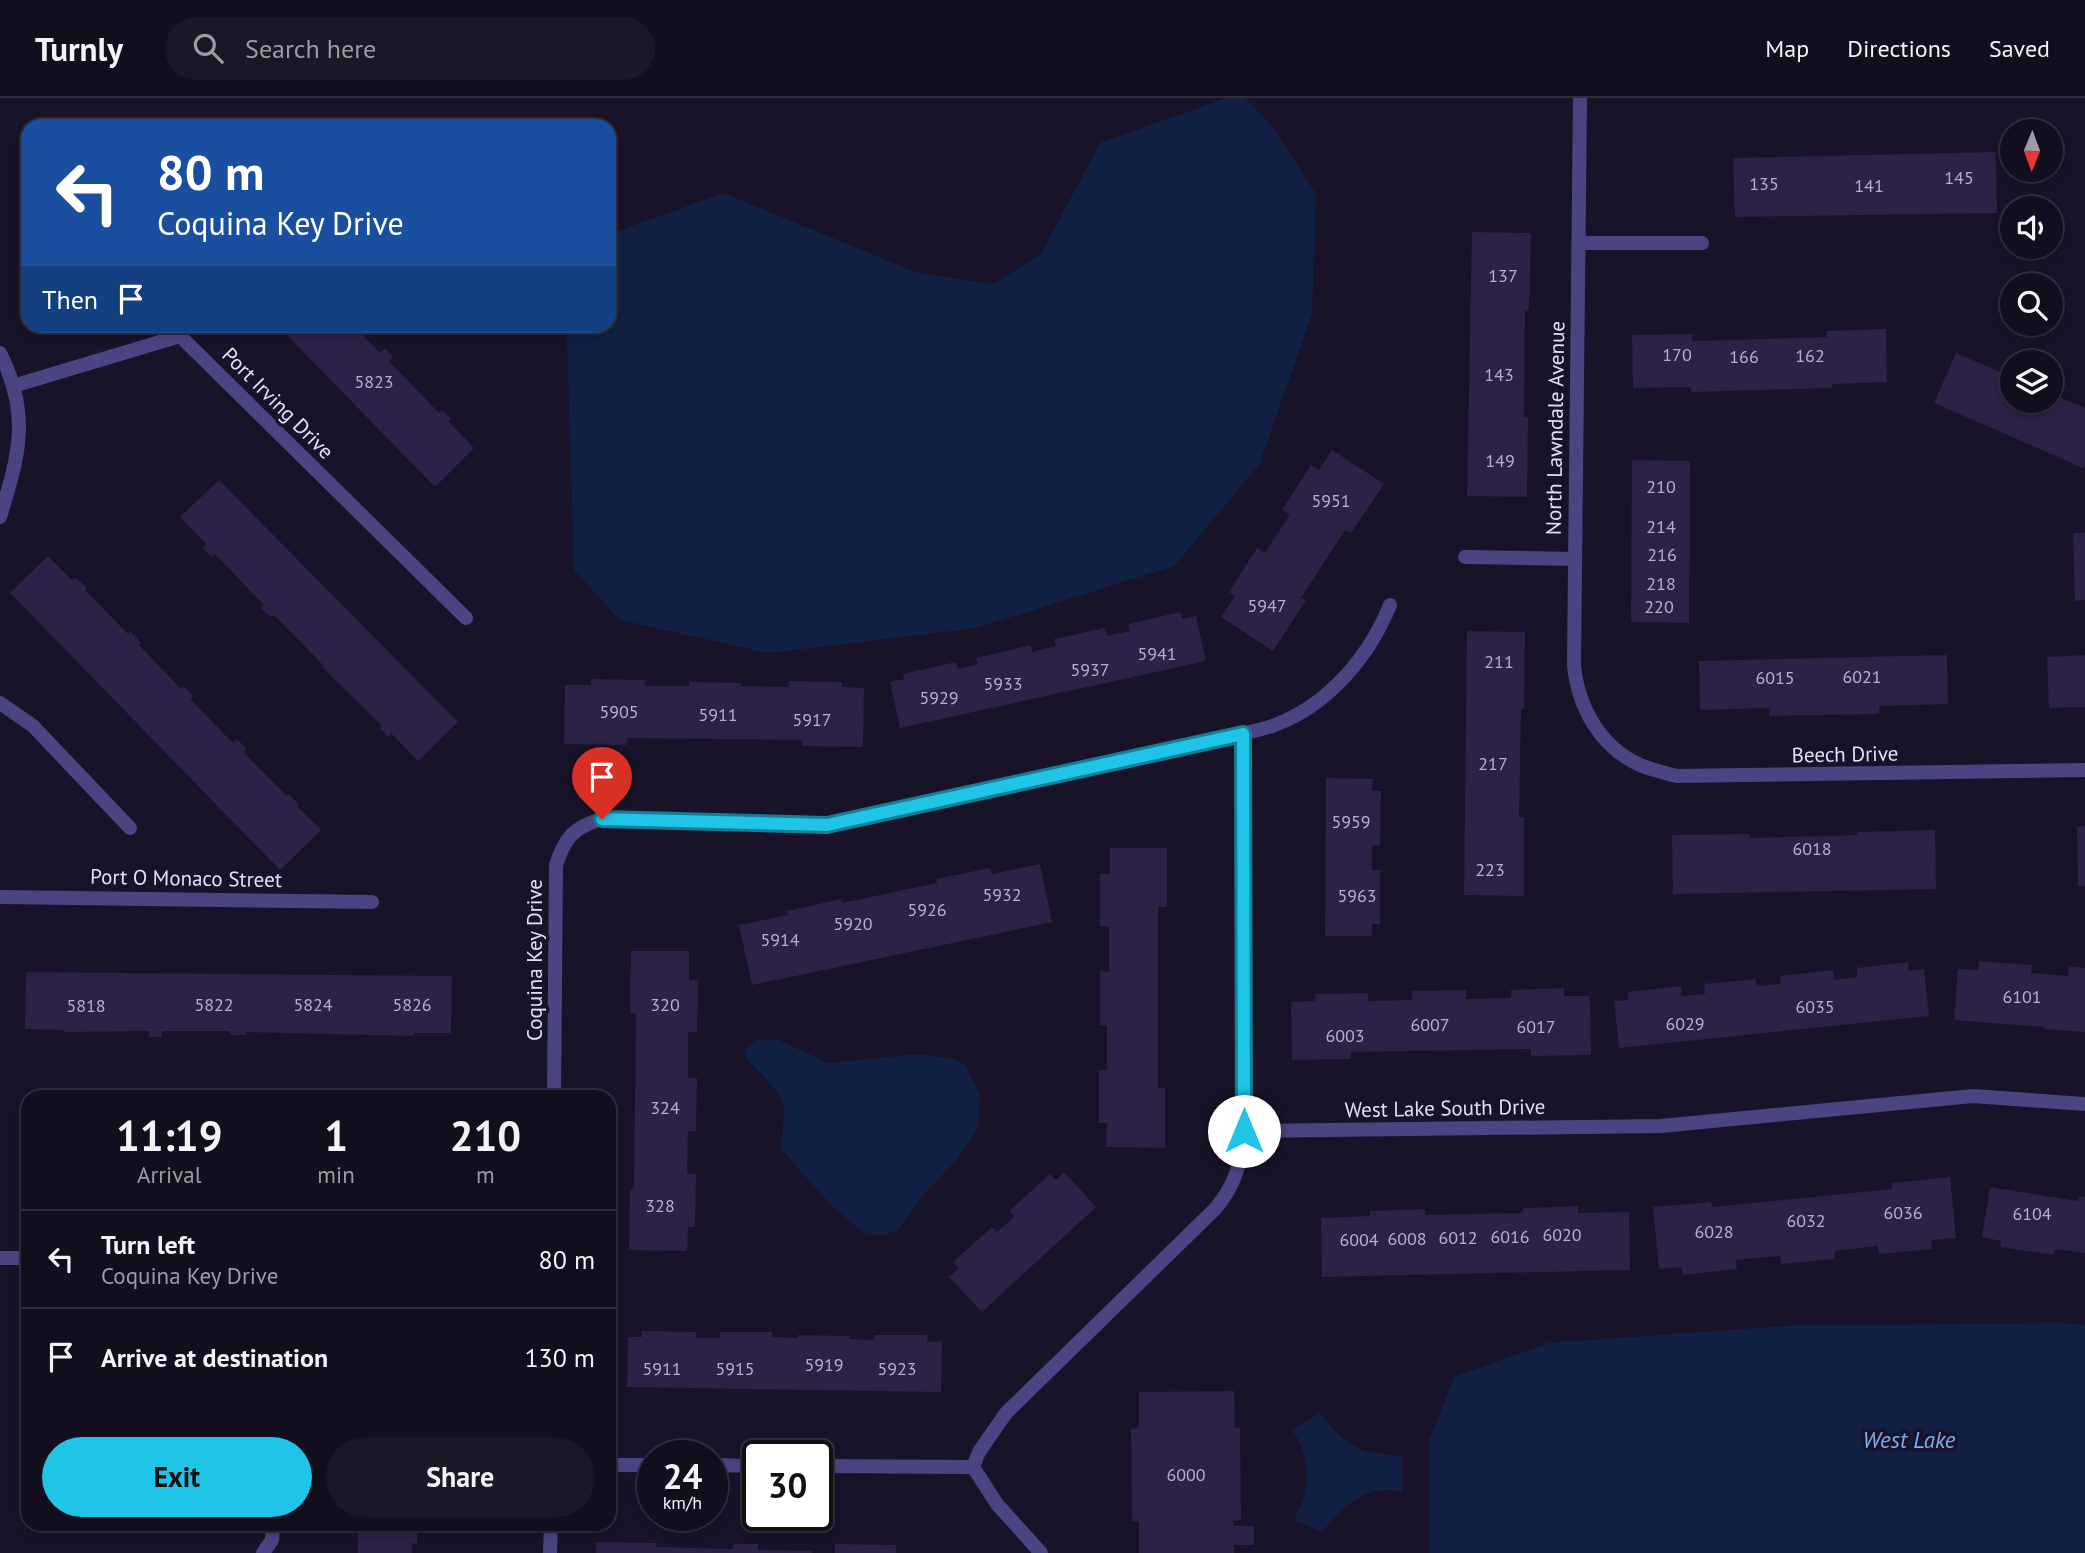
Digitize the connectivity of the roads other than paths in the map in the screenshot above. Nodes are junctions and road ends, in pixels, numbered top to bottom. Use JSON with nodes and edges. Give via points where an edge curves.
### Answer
{"nodes":[{"id":1,"x":1580,"y":98,"type":"edge"},
{"id":2,"x":1578,"y":243,"type":"junction"},
{"id":3,"x":1702,"y":243,"type":"dead end"},
{"id":4,"x":0,"y":353,"type":"edge"},
{"id":5,"x":13,"y":386,"type":"junction"},
{"id":6,"x":0,"y":517,"type":"edge"},
{"id":7,"x":1465,"y":557,"type":"dead end"},
{"id":8,"x":1575,"y":559,"type":"junction"},
{"id":9,"x":1390,"y":606,"type":"dead end"},
{"id":10,"x":466,"y":618,"type":"dead end"},
{"id":11,"x":0,"y":703,"type":"edge"},
{"id":12,"x":1243,"y":734,"type":"junction"},
{"id":13,"x":1614,"y":748,"type":"joint"},
{"id":14,"x":2085,"y":770,"type":"edge"},
{"id":15,"x":130,"y":828,"type":"dead end"},
{"id":16,"x":0,"y":897,"type":"edge"},
{"id":17,"x":372,"y":902,"type":"dead end"},
{"id":18,"x":554,"y":1090,"type":"edge"},
{"id":19,"x":2085,"y":1104,"type":"edge"},
{"id":20,"x":1244,"y":1131,"type":"junction"},
{"id":21,"x":0,"y":1258,"type":"edge"},
{"id":22,"x":21,"y":1258,"type":"edge"},
{"id":23,"x":616,"y":1465,"type":"edge"},
{"id":24,"x":637,"y":1465,"type":"edge"},
{"id":25,"x":833,"y":1466,"type":"edge"},
{"id":26,"x":973,"y":1467,"type":"junction"},
{"id":27,"x":272,"y":1531,"type":"edge"},
{"id":28,"x":551,"y":1531,"type":"edge"},
{"id":29,"x":263,"y":1553,"type":"edge"},
{"id":30,"x":550,"y":1553,"type":"edge"},
{"id":31,"x":1041,"y":1553,"type":"edge"}],
"edges":[{"from":1,"to":2,"type":"street","name":"North Lawndale Avenue"},
{"from":2,"to":3,"type":"street"},
{"from":2,"to":8,"type":"street","name":"North Lawndale Avenue"},
{"from":4,"to":5,"type":"street"},
{"from":5,"to":6,"type":"street","via":[[19,441]]},
{"from":5,"to":10,"type":"street","name":"Port Irving Drive","via":[[180,336]]},
{"from":7,"to":8,"type":"street"},
{"from":8,"to":13,"type":"street","name":"North Lawndale Avenue","via":[[1577,686],[1592,722]]},
{"from":9,"to":12,"type":"street","name":"Coquina Key Drive","via":[[1356,665],[1319,700],[1275,725]]},
{"from":11,"to":15,"type":"street","via":[[33,726]]},
{"from":12,"to":18,"type":"street","name":"Coquina Key Drive","via":[[827,825],[602,819],[586,824],[571,834],[556,864]]},
{"from":12,"to":20,"type":"street"},
{"from":13,"to":14,"type":"street","name":"Beech Drive","via":[[1641,765],[1696,777]]},
{"from":16,"to":17,"type":"street","name":"Port O Monaco Street"},
{"from":19,"to":20,"type":"street","name":"West Lake South Drive","via":[[1973,1096],[1661,1126]]},
{"from":20,"to":26,"type":"street","via":[[1241,1160],[1222,1201],[1006,1413]]},
{"from":21,"to":22,"type":"street"},
{"from":23,"to":24,"type":"street"},
{"from":25,"to":26,"type":"street"},
{"from":26,"to":31,"type":"street","via":[[997,1504]]},
{"from":27,"to":29,"type":"street"},
{"from":28,"to":30,"type":"street"}]}
